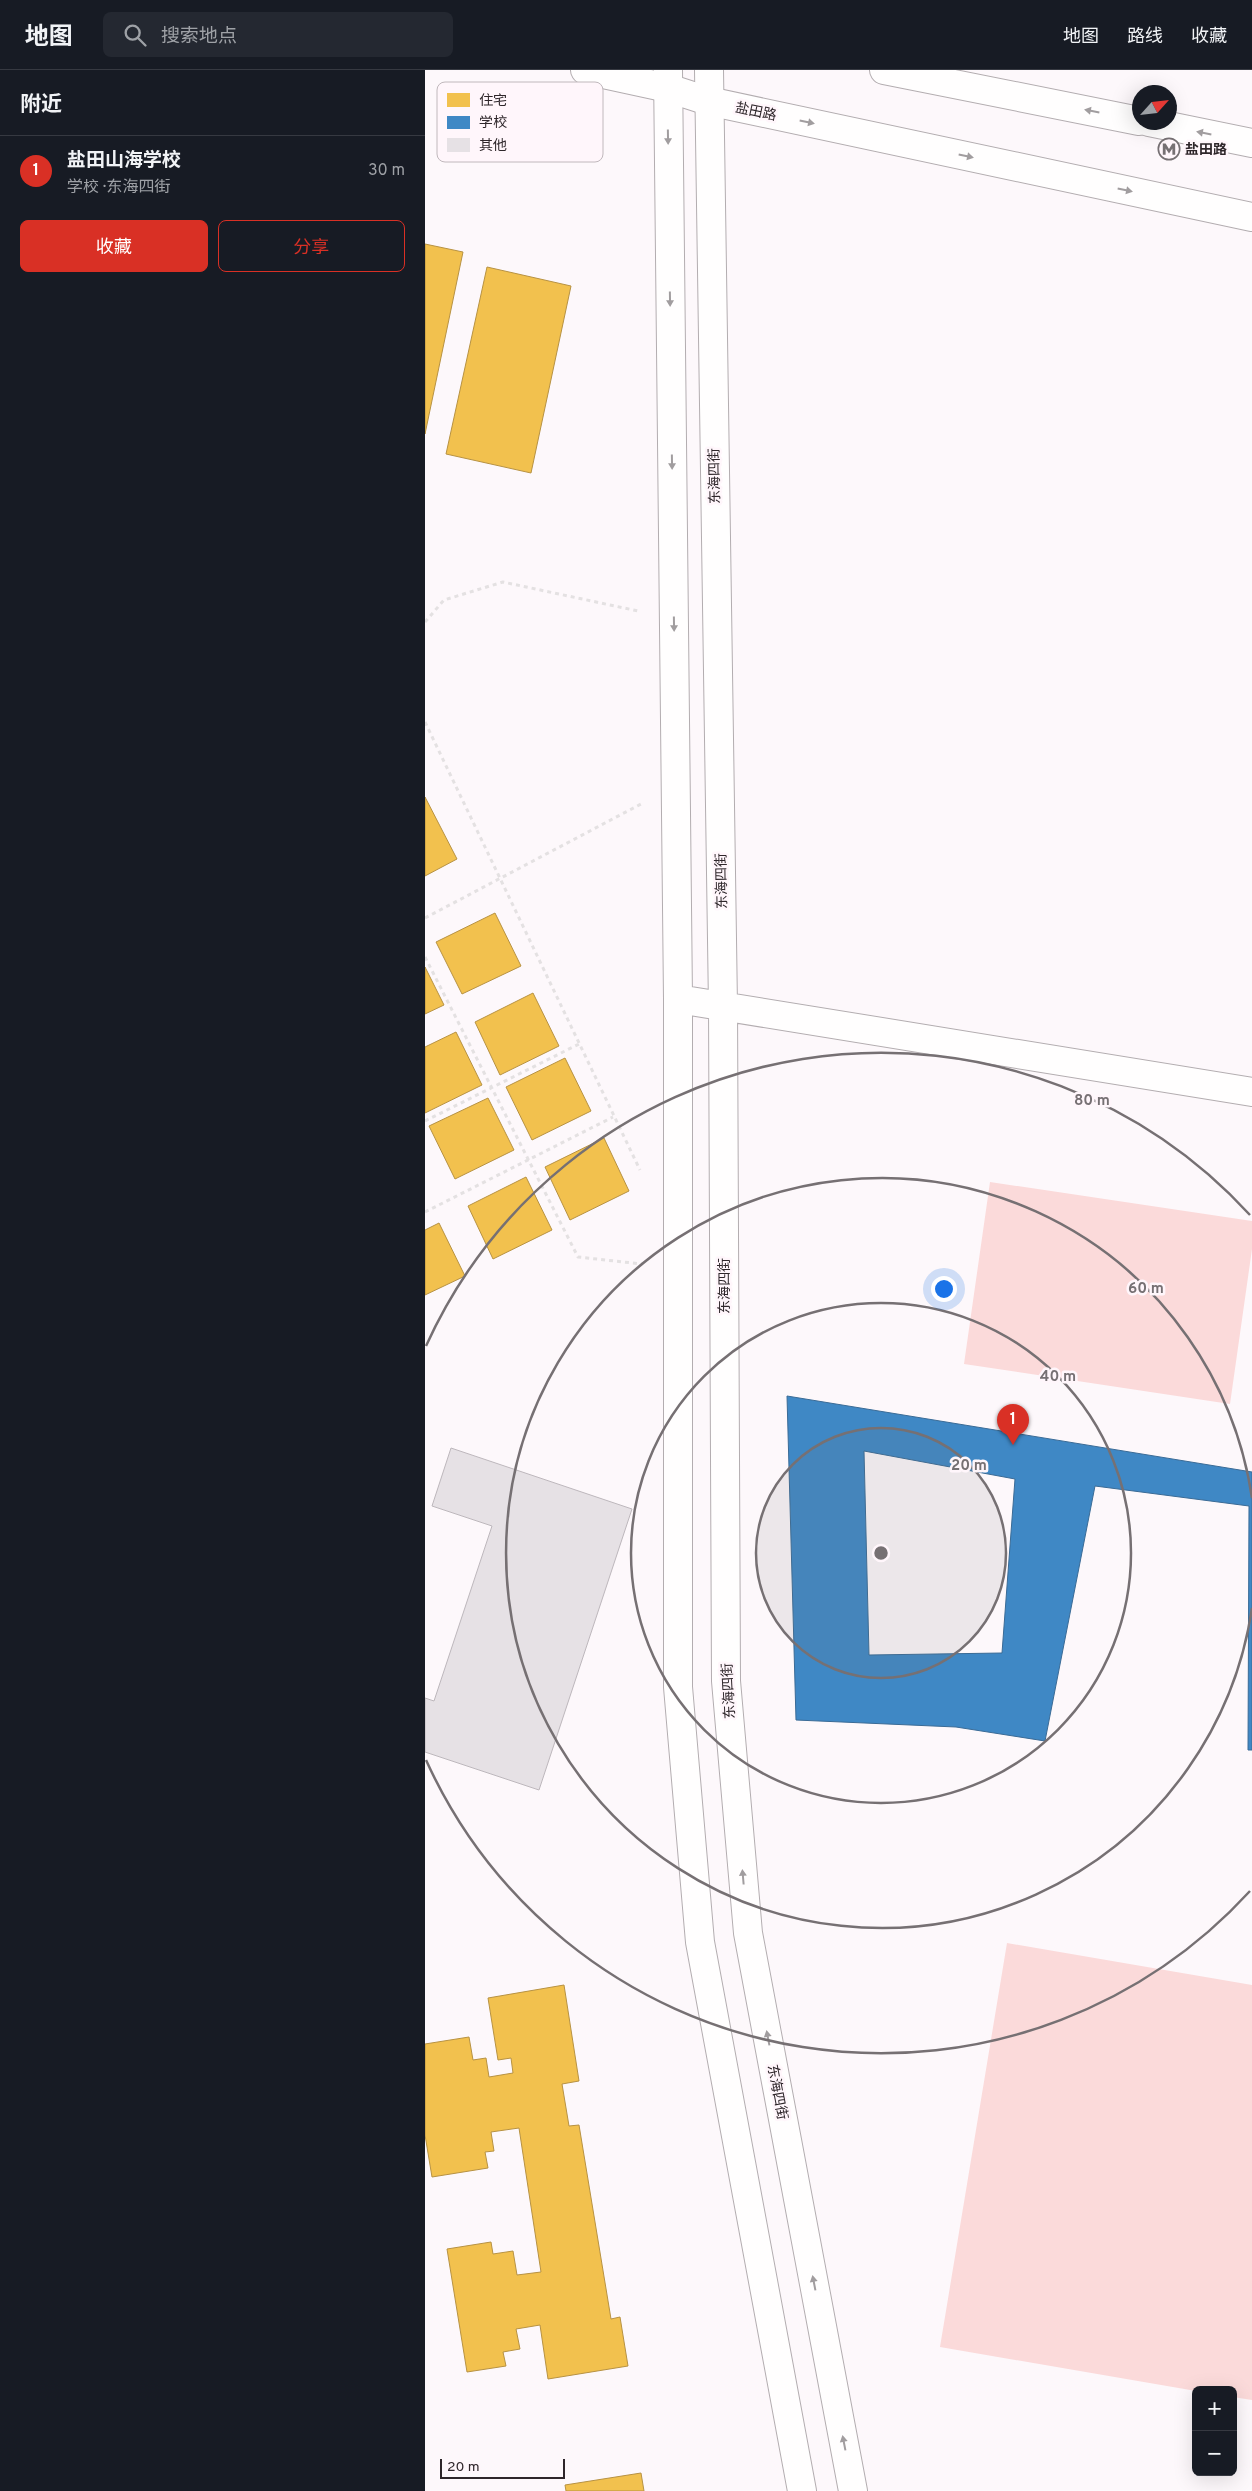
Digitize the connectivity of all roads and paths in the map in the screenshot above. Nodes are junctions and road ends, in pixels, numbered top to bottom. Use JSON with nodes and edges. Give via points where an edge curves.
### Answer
{"nodes":[{"id":1,"x":585,"y":70,"type":"edge"},
{"id":2,"x":709,"y":70,"type":"edge"},
{"id":3,"x":884,"y":70,"type":"edge"},
{"id":4,"x":668,"y":79,"type":"edge"},
{"id":5,"x":708,"y":101,"type":"junction"},
{"id":6,"x":1132,"y":120,"type":"edge"},
{"id":7,"x":1177,"y":128,"type":"edge"},
{"id":8,"x":1252,"y":143,"type":"edge"},
{"id":9,"x":1252,"y":217,"type":"edge"},
{"id":10,"x":642,"y":612,"type":"dead end"},
{"id":11,"x":425,"y":622,"type":"edge"},
{"id":12,"x":425,"y":722,"type":"edge"},
{"id":13,"x":645,"y":802,"type":"dead end"},
{"id":14,"x":500,"y":879,"type":"junction"},
{"id":15,"x":425,"y":918,"type":"edge"},
{"id":16,"x":425,"y":957,"type":"edge"},
{"id":17,"x":678,"y":999,"type":"junction"},
{"id":18,"x":723,"y":1006,"type":"junction"},
{"id":19,"x":579,"y":1044,"type":"junction"},
{"id":20,"x":491,"y":1087,"type":"junction"},
{"id":21,"x":1252,"y":1092,"type":"edge"},
{"id":22,"x":613,"y":1116,"type":"junction"},
{"id":23,"x":425,"y":1122,"type":"edge"},
{"id":24,"x":527,"y":1159,"type":"junction"},
{"id":25,"x":643,"y":1175,"type":"dead end"},
{"id":26,"x":425,"y":1212,"type":"edge"},
{"id":27,"x":651,"y":1265,"type":"dead end"},
{"id":28,"x":801,"y":2491,"type":"edge"},
{"id":29,"x":853,"y":2491,"type":"edge"}],
"edges":[{"from":1,"to":4,"type":"street","name":"盐田路"},
{"from":2,"to":5,"type":"street","name":"东海四街"},
{"from":6,"to":3,"type":"street","one_way":true},
{"from":4,"to":5,"type":"street","name":"盐田路"},
{"from":4,"to":17,"type":"street","one_way":true},
{"from":5,"to":9,"type":"street","name":"盐田路","one_way":true},
{"from":5,"to":18,"type":"street","name":"东海四街"},
{"from":8,"to":7,"type":"street","one_way":true},
{"from":10,"to":11,"type":"path","via":[[503,582],[444,600]]},
{"from":12,"to":14,"type":"path"},
{"from":13,"to":14,"type":"path"},
{"from":14,"to":15,"type":"path"},
{"from":14,"to":19,"type":"path"},
{"from":16,"to":20,"type":"path"},
{"from":17,"to":18,"type":"street"},
{"from":17,"to":28,"type":"street","via":[[678,1687],[700,1942]]},
{"from":18,"to":21,"type":"street"},
{"from":29,"to":18,"type":"street","name":"东海四街","one_way":true,"via":[[748,1932],[726,1681]]},
{"from":19,"to":20,"type":"path"},
{"from":19,"to":22,"type":"path"},
{"from":20,"to":23,"type":"path"},
{"from":20,"to":24,"type":"path"},
{"from":22,"to":24,"type":"path"},
{"from":22,"to":25,"type":"path"},
{"from":24,"to":26,"type":"path"},
{"from":24,"to":27,"type":"path","via":[[578,1258]]}]}
